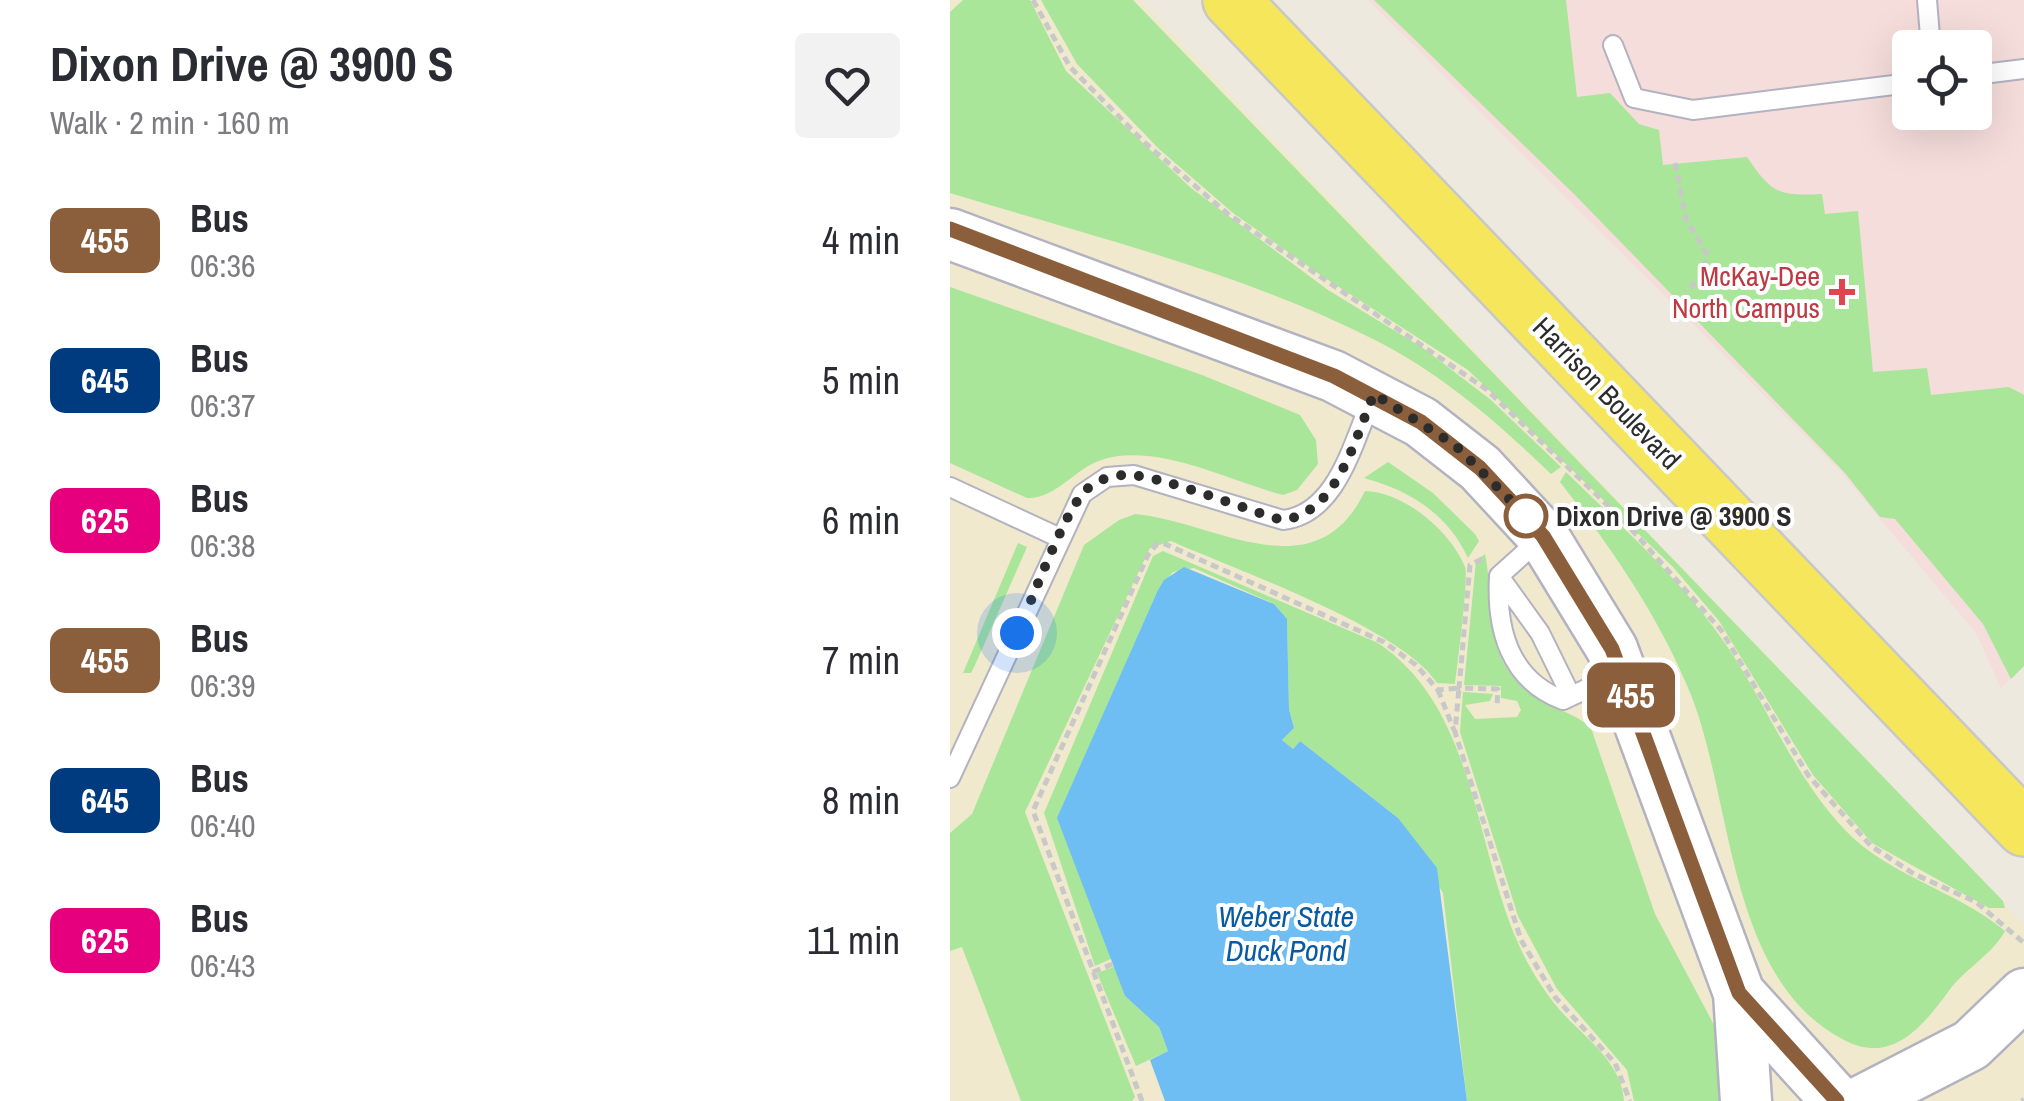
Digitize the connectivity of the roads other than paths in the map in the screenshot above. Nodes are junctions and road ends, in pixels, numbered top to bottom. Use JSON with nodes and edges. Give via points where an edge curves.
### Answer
{"nodes":[{"id":1,"x":1231,"y":0,"type":"edge"},
{"id":2,"x":1927,"y":0,"type":"edge"},
{"id":3,"x":1930,"y":30,"type":"edge"},
{"id":4,"x":1612,"y":45,"type":"dead end"},
{"id":5,"x":2024,"y":69,"type":"edge"},
{"id":6,"x":1992,"y":73,"type":"edge"},
{"id":7,"x":1892,"y":85,"type":"edge"},
{"id":8,"x":953,"y":233,"type":"edge"},
{"id":9,"x":1374,"y":394,"type":"junction"},
{"id":10,"x":950,"y":487,"type":"edge"},
{"id":11,"x":1543,"y":536,"type":"junction"},
{"id":12,"x":1060,"y":538,"type":"junction"},
{"id":13,"x":1499,"y":576,"type":"junction"},
{"id":14,"x":1623,"y":672,"type":"junction"},
{"id":15,"x":1571,"y":696,"type":"junction"},
{"id":16,"x":950,"y":778,"type":"edge"},
{"id":17,"x":2024,"y":828,"type":"edge"},
{"id":18,"x":1739,"y":993,"type":"junction"},
{"id":19,"x":2024,"y":994,"type":"edge"},
{"id":20,"x":1971,"y":1045,"type":"junction"},
{"id":21,"x":1746,"y":1101,"type":"edge"},
{"id":22,"x":1837,"y":1101,"type":"edge"},
{"id":23,"x":1862,"y":1101,"type":"edge"},
{"id":24,"x":1943,"y":1101,"type":"edge"}],
"edges":[{"from":1,"to":17,"type":"main road","name":"Harrison Boulevard"},
{"from":2,"to":3,"type":"lane"},
{"from":4,"to":7,"type":"lane","via":[[1634,98],[1694,110]]},
{"from":5,"to":6,"type":"lane"},
{"from":8,"to":9,"type":"street"},
{"from":9,"to":11,"type":"street","via":[[1455,445]]},
{"from":9,"to":12,"type":"lane","via":[[1336,481],[1304,515],[1282,520],[1121,474],[1082,494]]},
{"from":10,"to":12,"type":"lane"},
{"from":11,"to":13,"type":"lane"},
{"from":11,"to":14,"type":"street"},
{"from":12,"to":16,"type":"lane"},
{"from":13,"to":15,"type":"lane","via":[[1540,634]]},
{"from":13,"to":15,"type":"lane","via":[[1500,627],[1510,654],[1535,685],[1563,700]]},
{"from":14,"to":15,"type":"lane"},
{"from":14,"to":18,"type":"street"},
{"from":18,"to":21,"type":"street"},
{"from":18,"to":22,"type":"street"},
{"from":19,"to":20,"type":"street"},
{"from":20,"to":23,"type":"street"},
{"from":20,"to":24,"type":"street"}]}
